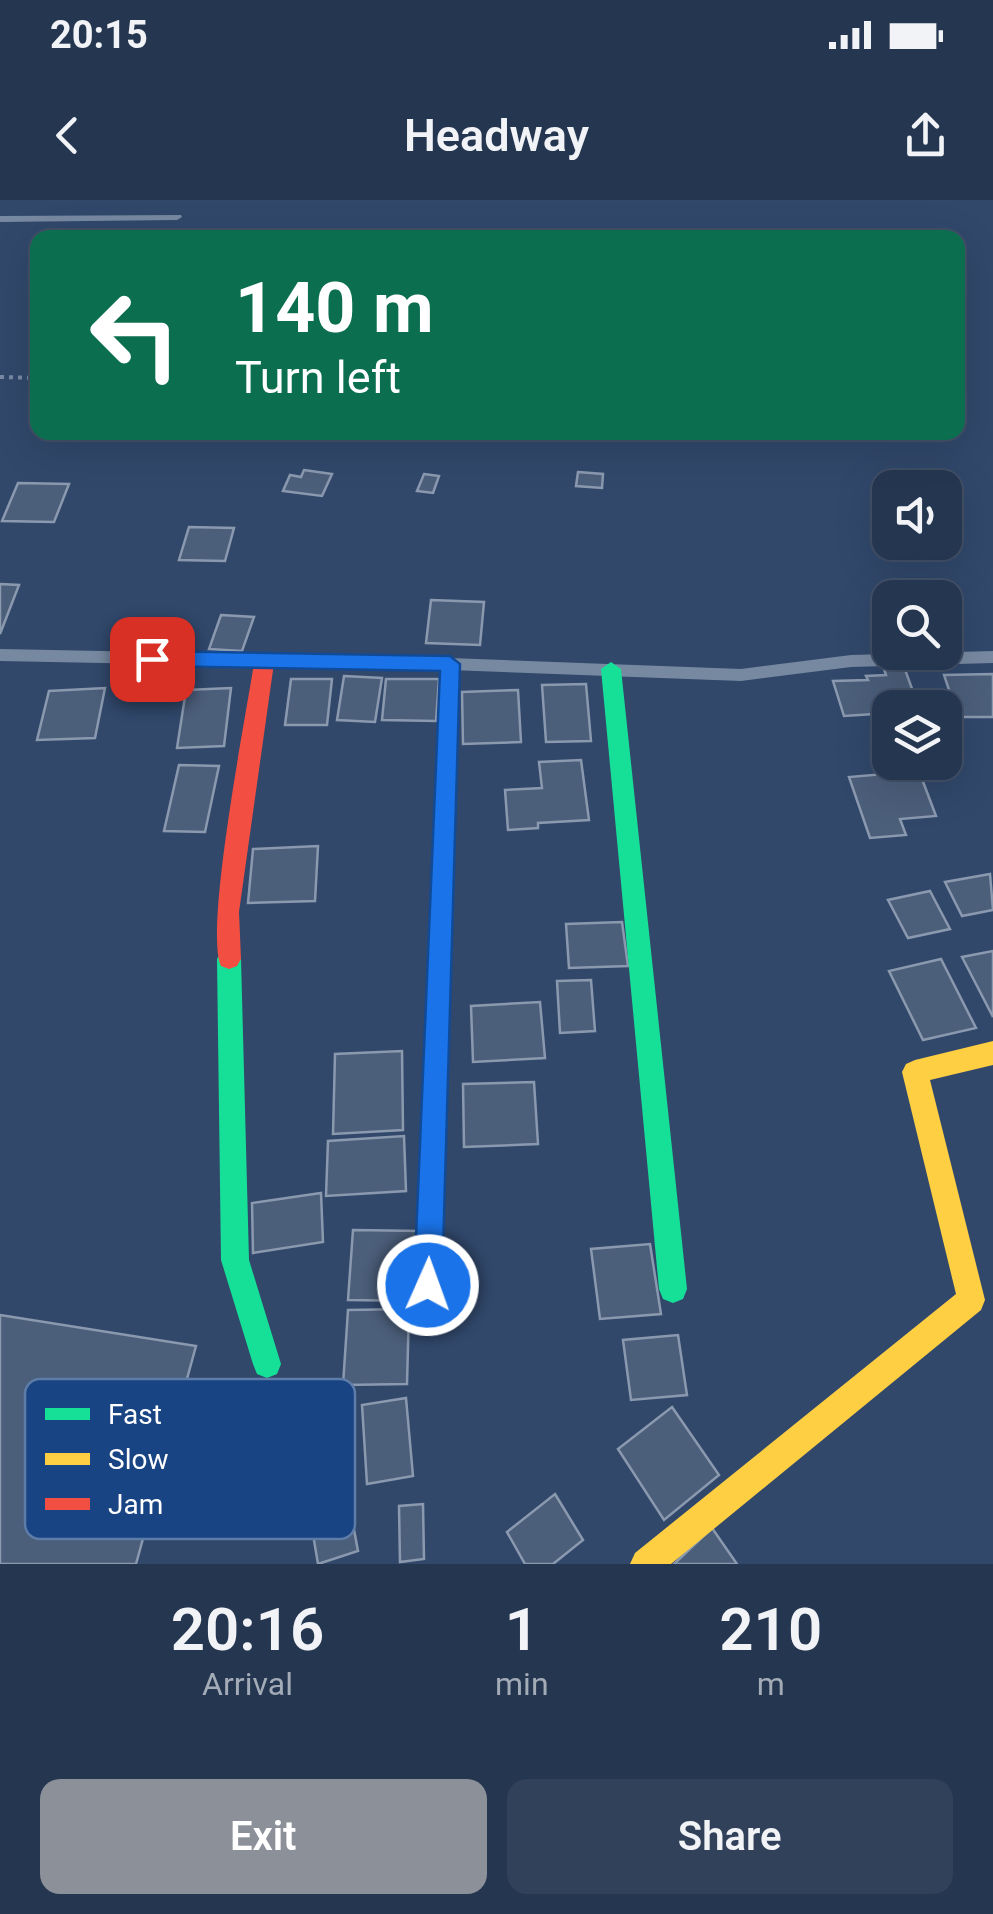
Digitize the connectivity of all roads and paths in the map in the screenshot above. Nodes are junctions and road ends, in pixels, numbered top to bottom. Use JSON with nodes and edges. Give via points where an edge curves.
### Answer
{"nodes":[{"id":1,"x":177,"y":217,"type":"dead end"},
{"id":2,"x":0,"y":219,"type":"edge"},
{"id":3,"x":0,"y":377,"type":"edge"},
{"id":4,"x":30,"y":378,"type":"edge"},
{"id":5,"x":0,"y":655,"type":"edge"},
{"id":6,"x":993,"y":657,"type":"edge"},
{"id":7,"x":264,"y":662,"type":"junction"},
{"id":8,"x":450,"y":664,"type":"junction"},
{"id":9,"x":611,"y":669,"type":"junction"},
{"id":10,"x":993,"y":1052,"type":"edge"},
{"id":11,"x":428,"y":1285,"type":"dead end"},
{"id":12,"x":673,"y":1288,"type":"dead end"},
{"id":13,"x":267,"y":1364,"type":"dead end"},
{"id":14,"x":646,"y":1564,"type":"edge"}],
"edges":[{"from":1,"to":2,"type":"lane"},
{"from":3,"to":4,"type":"path"},
{"from":5,"to":7,"type":"lane"},
{"from":6,"to":9,"type":"lane","via":[[851,661],[741,676]]},
{"from":7,"to":8,"type":"lane"},
{"from":7,"to":13,"type":"street","via":[[228,912],[235,1260]]},
{"from":8,"to":9,"type":"lane"},
{"from":8,"to":11,"type":"street"},
{"from":9,"to":12,"type":"street"},
{"from":10,"to":14,"type":"street","via":[[915,1072],[971,1300]]}]}
